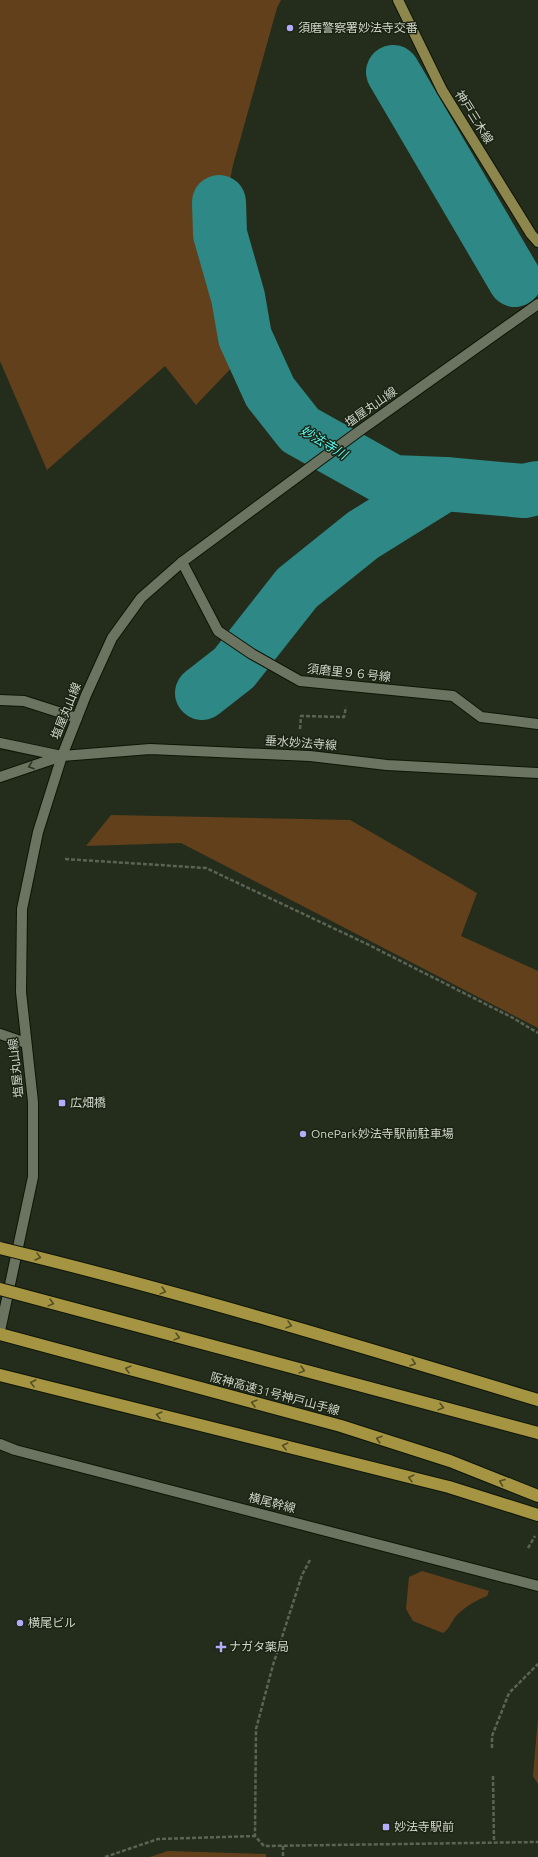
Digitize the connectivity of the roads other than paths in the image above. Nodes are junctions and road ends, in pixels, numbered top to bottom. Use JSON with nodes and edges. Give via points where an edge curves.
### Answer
{"nodes":[{"id":1,"x":398,"y":0,"type":"edge"},
{"id":2,"x":538,"y":242,"type":"edge"},
{"id":3,"x":538,"y":304,"type":"edge"},
{"id":4,"x":182,"y":562,"type":"junction"},
{"id":5,"x":0,"y":700,"type":"edge"},
{"id":6,"x":77,"y":718,"type":"junction"},
{"id":7,"x":538,"y":724,"type":"edge"},
{"id":8,"x":0,"y":743,"type":"edge"},
{"id":9,"x":62,"y":756,"type":"junction"},
{"id":10,"x":538,"y":773,"type":"edge"},
{"id":11,"x":0,"y":777,"type":"edge"},
{"id":12,"x":0,"y":1034,"type":"edge"},
{"id":13,"x":26,"y":1043,"type":"junction"},
{"id":14,"x":0,"y":1248,"type":"edge"},
{"id":15,"x":0,"y":1289,"type":"edge"},
{"id":16,"x":0,"y":1331,"type":"edge"},
{"id":17,"x":0,"y":1334,"type":"edge"},
{"id":18,"x":0,"y":1375,"type":"edge"},
{"id":19,"x":538,"y":1400,"type":"edge"},
{"id":20,"x":538,"y":1433,"type":"edge"},
{"id":21,"x":0,"y":1444,"type":"edge"},
{"id":22,"x":538,"y":1496,"type":"edge"},
{"id":23,"x":538,"y":1515,"type":"edge"},
{"id":24,"x":538,"y":1586,"type":"edge"}],
"edges":[{"from":1,"to":2,"type":"main road","name":"神戸三木線","via":[[442,90]]},
{"from":3,"to":4,"type":"street","name":"塩屋丸山線","via":[[299,474]]},
{"from":4,"to":6,"type":"street","name":"塩屋丸山線","via":[[141,598],[112,638]]},
{"from":4,"to":7,"type":"street","name":"須磨里９６号線","via":[[218,631],[300,681],[453,696],[481,717]]},
{"from":5,"to":6,"type":"street","via":[[24,701]]},
{"from":6,"to":9,"type":"street","name":"塩屋丸山線"},
{"from":8,"to":9,"type":"street","name":"垂水妙法寺線"},
{"from":9,"to":10,"type":"street","name":"垂水妙法寺線","via":[[150,749],[310,756],[387,765]]},
{"from":9,"to":11,"type":"street","name":"垂水妙法寺線","one_way":true},
{"from":9,"to":13,"type":"street","name":"塩屋丸山線","via":[[38,832],[22,909],[21,992]]},
{"from":12,"to":13,"type":"street"},
{"from":13,"to":16,"type":"street","name":"塩屋丸山線","via":[[32,1102],[32,1177]]},
{"from":14,"to":19,"type":"highway","one_way":true,"bridge":true,"via":[[304,1329]]},
{"from":15,"to":20,"type":"highway","one_way":true,"bridge":true},
{"from":22,"to":17,"type":"highway","name":"阪神高速31号神戸山手線","one_way":true,"via":[[450,1461],[341,1426]]},
{"from":23,"to":18,"type":"highway","one_way":true,"via":[[449,1487]]},
{"from":21,"to":24,"type":"street","name":"横尾幹線"}]}
